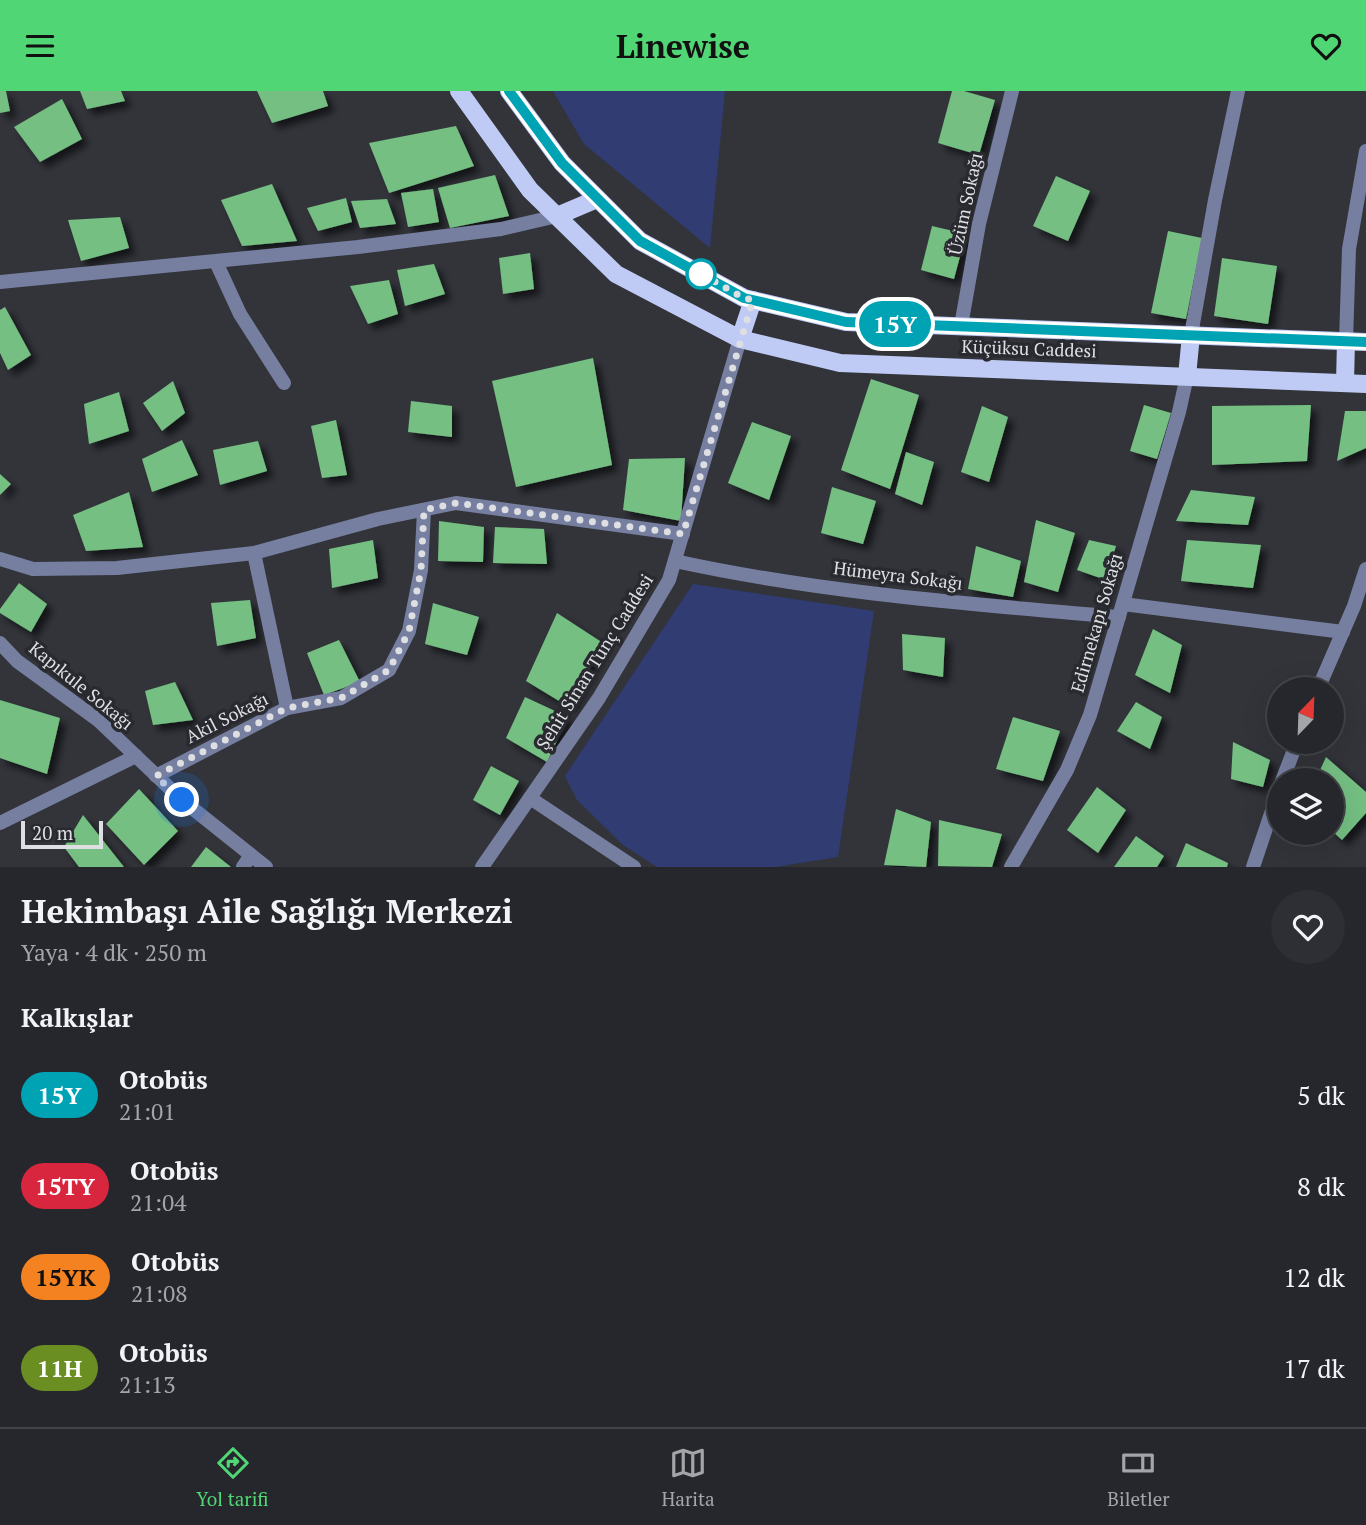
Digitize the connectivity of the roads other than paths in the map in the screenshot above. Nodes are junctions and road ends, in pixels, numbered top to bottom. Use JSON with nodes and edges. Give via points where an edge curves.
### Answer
{"nodes":[{"id":1,"x":459,"y":91,"type":"edge"},
{"id":2,"x":509,"y":91,"type":"edge"},
{"id":3,"x":1012,"y":91,"type":"edge"},
{"id":4,"x":1238,"y":91,"type":"edge"},
{"id":5,"x":1366,"y":151,"type":"edge"},
{"id":6,"x":597,"y":199,"type":"junction"},
{"id":7,"x":557,"y":216,"type":"junction"},
{"id":8,"x":216,"y":262,"type":"junction"},
{"id":9,"x":0,"y":282,"type":"edge"},
{"id":10,"x":753,"y":300,"type":"junction"},
{"id":11,"x":961,"y":326,"type":"junction"},
{"id":12,"x":1191,"y":335,"type":"junction"},
{"id":13,"x":740,"y":339,"type":"junction"},
{"id":14,"x":1346,"y":341,"type":"junction"},
{"id":15,"x":1366,"y":342,"type":"edge"},
{"id":16,"x":1187,"y":376,"type":"junction"},
{"id":17,"x":284,"y":383,"type":"dead end"},
{"id":18,"x":1345,"y":383,"type":"junction"},
{"id":19,"x":1366,"y":384,"type":"edge"},
{"id":20,"x":424,"y":510,"type":"junction"},
{"id":21,"x":683,"y":534,"type":"junction"},
{"id":22,"x":254,"y":554,"type":"junction"},
{"id":23,"x":0,"y":559,"type":"edge"},
{"id":24,"x":675,"y":561,"type":"junction"},
{"id":25,"x":1366,"y":569,"type":"edge"},
{"id":26,"x":1121,"y":610,"type":"junction"},
{"id":27,"x":1343,"y":632,"type":"junction"},
{"id":28,"x":0,"y":643,"type":"edge"},
{"id":29,"x":1323,"y":677,"type":"edge"},
{"id":30,"x":287,"y":708,"type":"junction"},
{"id":31,"x":136,"y":757,"type":"junction"},
{"id":32,"x":156,"y":776,"type":"junction"},
{"id":33,"x":530,"y":798,"type":"junction"},
{"id":34,"x":0,"y":823,"type":"edge"},
{"id":35,"x":1267,"y":826,"type":"edge"},
{"id":36,"x":247,"y":861,"type":"edge"},
{"id":37,"x":266,"y":867,"type":"edge"},
{"id":38,"x":482,"y":867,"type":"edge"},
{"id":39,"x":634,"y":867,"type":"edge"},
{"id":40,"x":1011,"y":867,"type":"edge"},
{"id":41,"x":1253,"y":867,"type":"edge"}],
"edges":[{"from":1,"to":7,"type":"main road","name":"Küçüksu Caddesi","via":[[530,190]]},
{"from":2,"to":6,"type":"main road","name":"Küçüksu Caddesi","via":[[562,163]]},
{"from":3,"to":11,"type":"street","name":"Üzüm Sokağı","via":[[979,224]]},
{"from":4,"to":12,"type":"street"},
{"from":5,"to":14,"type":"street","via":[[1349,249]]},
{"from":6,"to":7,"type":"main road"},
{"from":6,"to":10,"type":"main road","name":"Küçüksu Caddesi","via":[[640,241]]},
{"from":7,"to":8,"type":"street","via":[[501,229]]},
{"from":7,"to":13,"type":"main road","name":"Küçüksu Caddesi","via":[[616,274]]},
{"from":8,"to":9,"type":"street"},
{"from":8,"to":17,"type":"street","via":[[240,314]]},
{"from":10,"to":11,"type":"main road","name":"Küçüksu Caddesi","via":[[846,322]]},
{"from":10,"to":13,"type":"main road"},
{"from":11,"to":12,"type":"main road","name":"Küçüksu Caddesi"},
{"from":12,"to":14,"type":"main road","name":"Küçüksu Caddesi"},
{"from":12,"to":16,"type":"main road"},
{"from":13,"to":16,"type":"main road","name":"Küçüksu Caddesi","via":[[840,363]]},
{"from":13,"to":21,"type":"street","name":"Şehit Sinan Tunç Caddesi"},
{"from":14,"to":15,"type":"main road","name":"Küçüksu Caddesi"},
{"from":14,"to":18,"type":"main road"},
{"from":16,"to":18,"type":"main road","name":"Küçüksu Caddesi"},
{"from":16,"to":26,"type":"street","name":"Edirnekapı Sokağı"},
{"from":18,"to":19,"type":"main road","name":"Küçüksu Caddesi"},
{"from":20,"to":21,"type":"street","via":[[456,503]]},
{"from":20,"to":22,"type":"street"},
{"from":20,"to":30,"type":"street","via":[[421,570],[409,631],[389,670],[341,698]]},
{"from":21,"to":24,"type":"street","name":"Şehit Sinan Tunç Caddesi"},
{"from":22,"to":23,"type":"street","via":[[117,568],[33,569]]},
{"from":22,"to":30,"type":"street","name":"Akil Sokağı"},
{"from":24,"to":26,"type":"street","name":"Hümeyra Sokağı","via":[[740,576],[920,599]]},
{"from":24,"to":33,"type":"street","name":"Şehit Sinan Tunç Caddesi","via":[[669,580],[600,698]]},
{"from":25,"to":27,"type":"street"},
{"from":26,"to":27,"type":"street","name":"Hümeyra Sokağı"},
{"from":26,"to":40,"type":"street","name":"Edirnekapı Sokağı","via":[[1090,715],[1067,770]]},
{"from":27,"to":29,"type":"street"},
{"from":28,"to":31,"type":"street","name":"Kapıkule Sokağı","via":[[17,661],[98,720]]},
{"from":30,"to":32,"type":"street","name":"Akil Sokağı"},
{"from":31,"to":32,"type":"street","name":"Kapıkule Sokağı"},
{"from":31,"to":34,"type":"street"},
{"from":32,"to":36,"type":"street","name":"Kapıkule Sokağı"},
{"from":33,"to":38,"type":"street","name":"Şehit Sinan Tunç Caddesi"},
{"from":33,"to":39,"type":"street"},
{"from":35,"to":41,"type":"street"},
{"from":36,"to":37,"type":"street","name":"Kapıkule Sokağı"}]}
